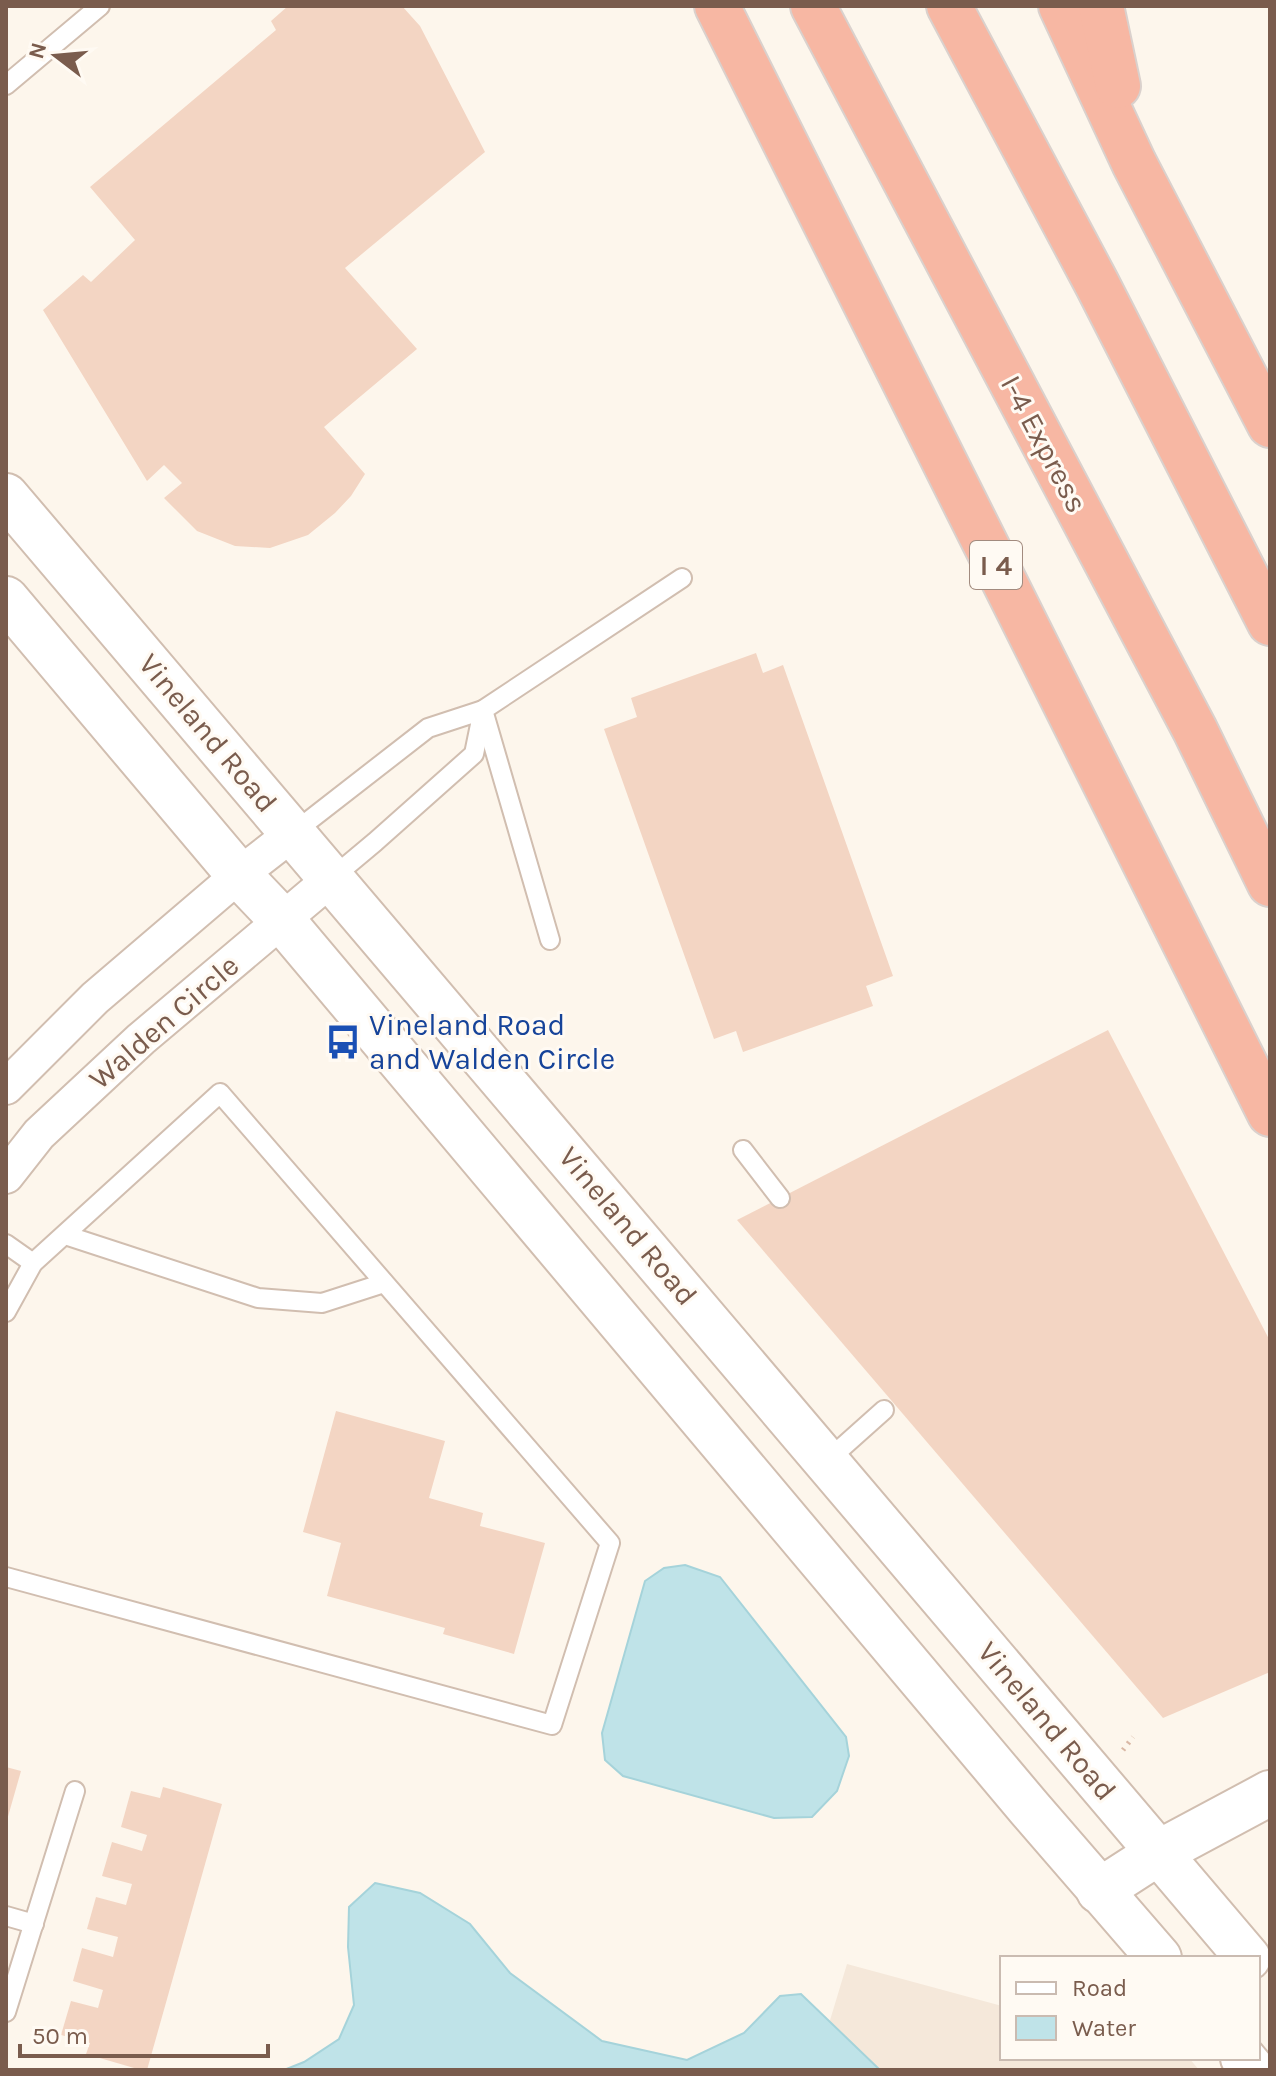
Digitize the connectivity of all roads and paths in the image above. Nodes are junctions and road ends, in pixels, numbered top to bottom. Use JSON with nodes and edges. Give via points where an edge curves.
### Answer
{"nodes":[{"id":1,"x":100,"y":6,"type":"edge"},
{"id":2,"x":717,"y":6,"type":"edge"},
{"id":3,"x":813,"y":6,"type":"edge"},
{"id":4,"x":949,"y":6,"type":"edge"},
{"id":5,"x":1061,"y":6,"type":"edge"},
{"id":6,"x":1101,"y":6,"type":"edge"},
{"id":7,"x":6,"y":85,"type":"edge"},
{"id":8,"x":1134,"y":163,"type":"junction"},
{"id":9,"x":1270,"y":425,"type":"edge"},
{"id":10,"x":6,"y":496,"type":"edge"},
{"id":11,"x":682,"y":578,"type":"dead end"},
{"id":12,"x":6,"y":599,"type":"edge"},
{"id":13,"x":1270,"y":623,"type":"edge"},
{"id":14,"x":483,"y":710,"type":"junction"},
{"id":15,"x":293,"y":833,"type":"junction"},
{"id":16,"x":239,"y":875,"type":"junction"},
{"id":17,"x":332,"y":878,"type":"junction"},
{"id":18,"x":1270,"y":884,"type":"edge"},
{"id":19,"x":282,"y":920,"type":"junction"},
{"id":20,"x":550,"y":940,"type":"dead end"},
{"id":21,"x":6,"y":1087,"type":"edge"},
{"id":22,"x":1270,"y":1114,"type":"edge"},
{"id":23,"x":743,"y":1150,"type":"dead end"},
{"id":24,"x":6,"y":1176,"type":"edge"},
{"id":25,"x":780,"y":1198,"type":"dead end"},
{"id":26,"x":65,"y":1235,"type":"junction"},
{"id":27,"x":6,"y":1244,"type":"edge"},
{"id":28,"x":33,"y":1263,"type":"junction"},
{"id":29,"x":384,"y":1283,"type":"junction"},
{"id":30,"x":6,"y":1312,"type":"edge"},
{"id":31,"x":884,"y":1410,"type":"dead end"},
{"id":32,"x":828,"y":1460,"type":"junction"},
{"id":33,"x":6,"y":1577,"type":"edge"},
{"id":34,"x":75,"y":1791,"type":"dead end"},
{"id":35,"x":1270,"y":1793,"type":"edge"},
{"id":36,"x":1158,"y":1853,"type":"junction"},
{"id":37,"x":1099,"y":1891,"type":"junction"},
{"id":38,"x":6,"y":1916,"type":"edge"},
{"id":39,"x":34,"y":1924,"type":"junction"},
{"id":40,"x":1157,"y":1956,"type":"edge"},
{"id":41,"x":1246,"y":1956,"type":"edge"},
{"id":42,"x":6,"y":2012,"type":"edge"}],
"edges":[{"from":1,"to":7,"type":"lane"},
{"from":2,"to":22,"type":"highway","number":"I 4"},
{"from":3,"to":18,"type":"highway","name":"I-4 Express","via":[[1195,730]]},
{"from":4,"to":13,"type":"highway"},
{"from":5,"to":8,"type":"highway"},
{"from":6,"to":8,"type":"highway"},
{"from":8,"to":9,"type":"highway"},
{"from":10,"to":15,"type":"street","name":"Vineland Road"},
{"from":11,"to":14,"type":"lane"},
{"from":12,"to":16,"type":"street"},
{"from":14,"to":15,"type":"lane","via":[[428,728]]},
{"from":14,"to":17,"type":"lane","via":[[474,754]]},
{"from":14,"to":20,"type":"lane"},
{"from":15,"to":16,"type":"street","name":"Walden Circle"},
{"from":15,"to":17,"type":"street","name":"Vineland Road"},
{"from":16,"to":19,"type":"street"},
{"from":16,"to":21,"type":"street","name":"Walden Circle","via":[[95,998]]},
{"from":17,"to":19,"type":"street","name":"Walden Circle"},
{"from":17,"to":32,"type":"street","name":"Vineland Road"},
{"from":19,"to":24,"type":"street","name":"Walden Circle","via":[[141,1039],[39,1134]]},
{"from":19,"to":37,"type":"street"},
{"from":23,"to":25,"type":"lane"},
{"from":26,"to":28,"type":"lane"},
{"from":26,"to":29,"type":"lane","via":[[258,1298],[322,1303]]},
{"from":26,"to":29,"type":"lane","via":[[220,1093]]},
{"from":27,"to":28,"type":"lane"},
{"from":28,"to":30,"type":"lane"},
{"from":29,"to":33,"type":"lane","via":[[610,1543],[552,1725]]},
{"from":31,"to":32,"type":"lane"},
{"from":32,"to":36,"type":"street","name":"Vineland Road"},
{"from":34,"to":39,"type":"lane"},
{"from":35,"to":36,"type":"street"},
{"from":36,"to":37,"type":"street"},
{"from":36,"to":41,"type":"street","name":"Vineland Road"},
{"from":37,"to":40,"type":"street"},
{"from":38,"to":39,"type":"lane"},
{"from":39,"to":42,"type":"lane"}]}
